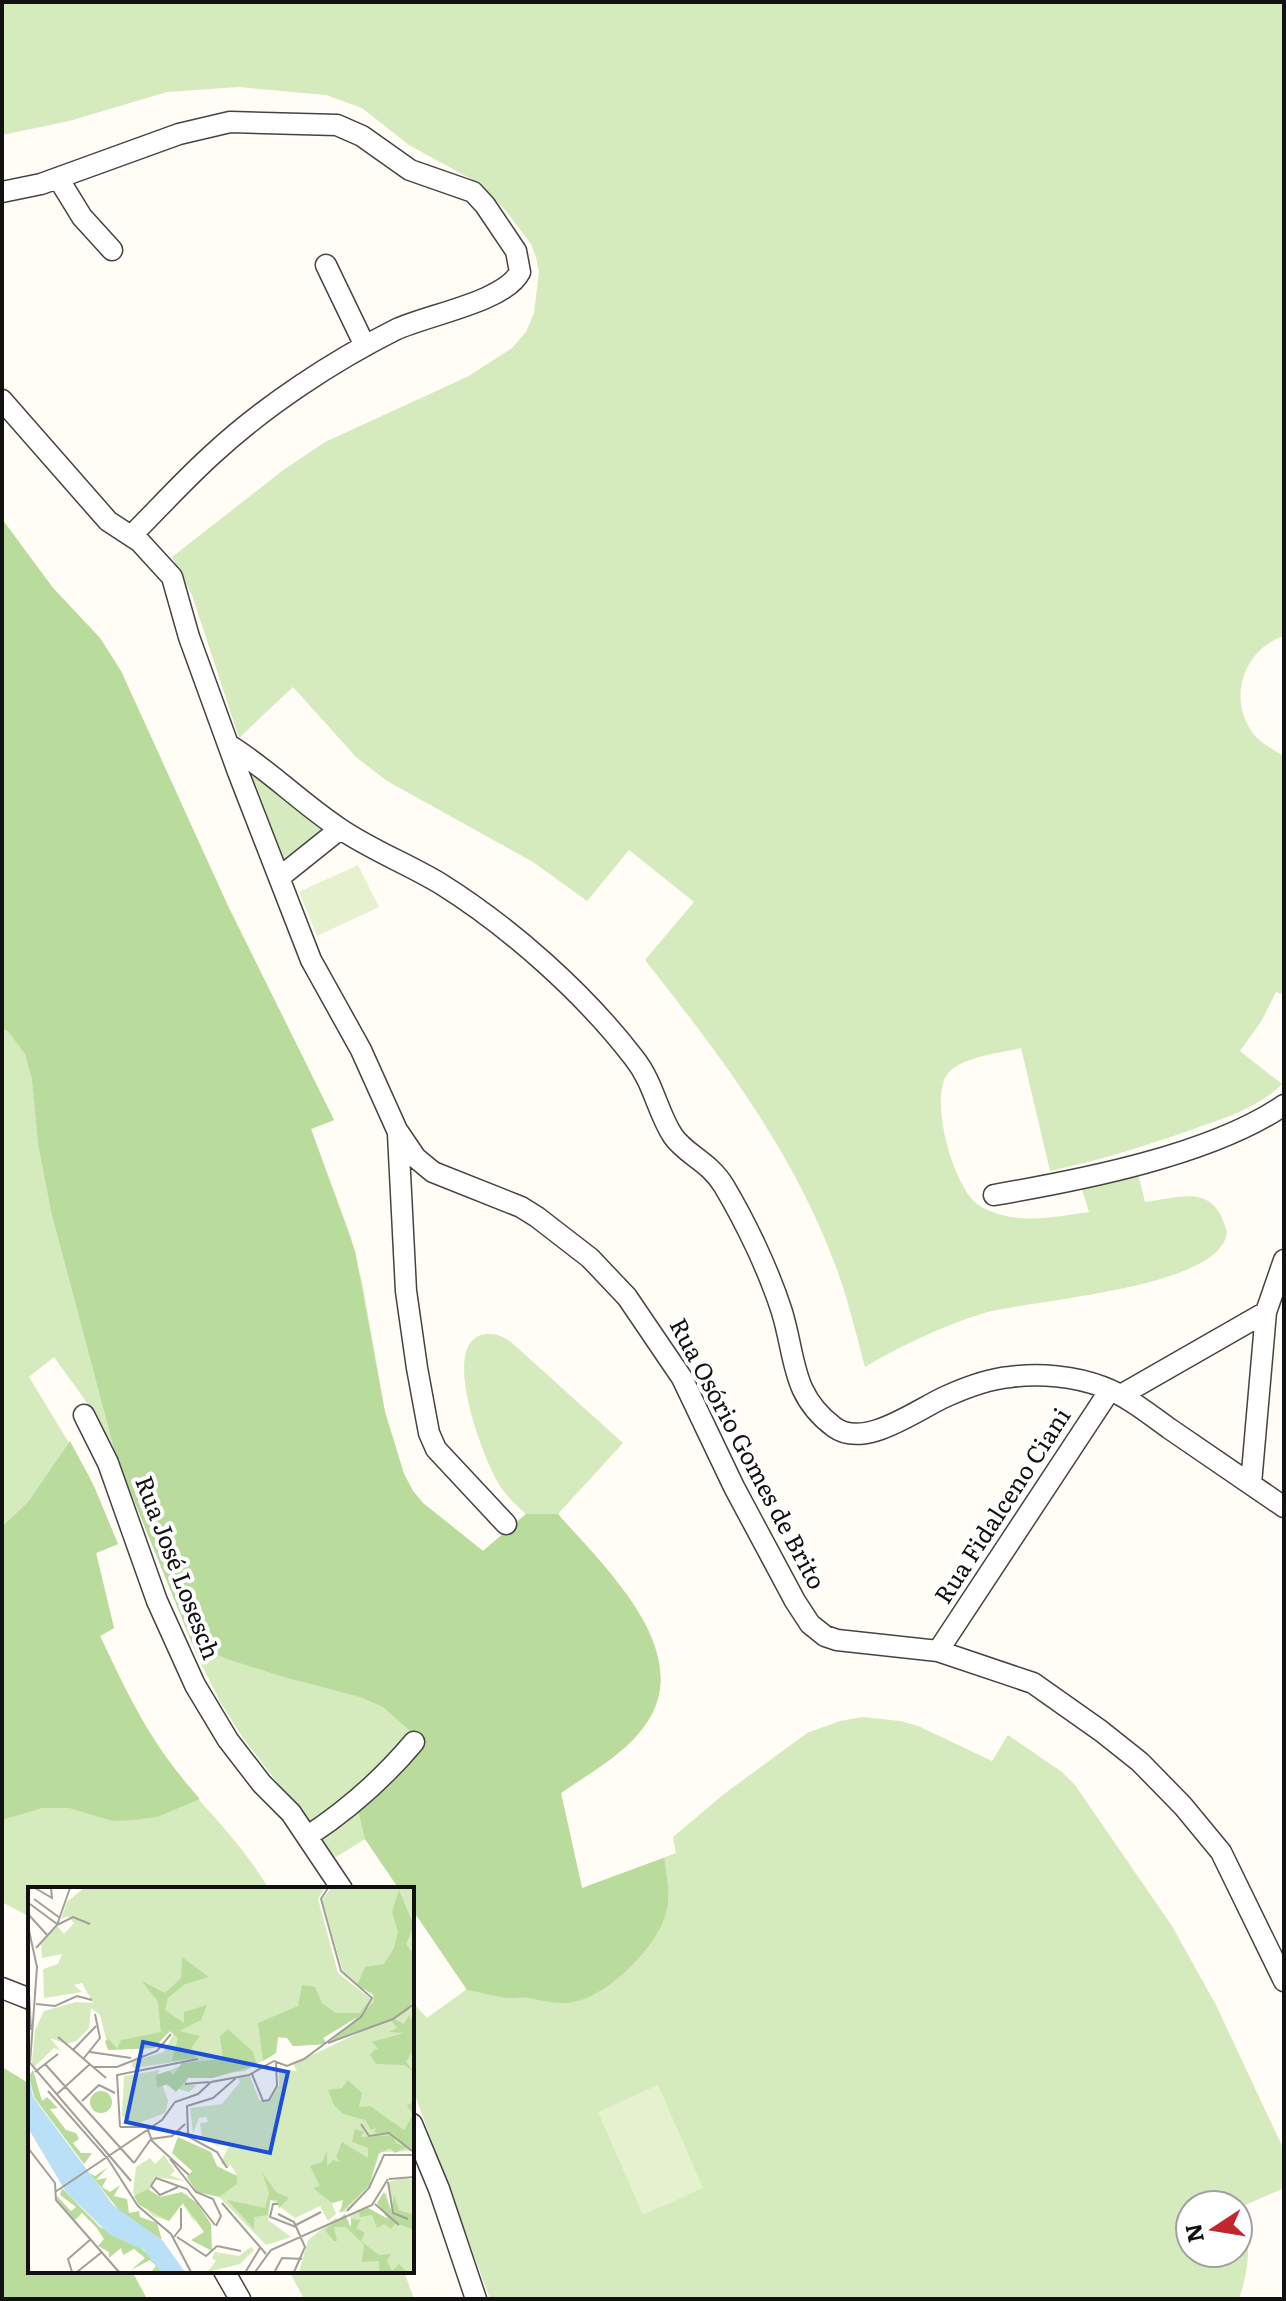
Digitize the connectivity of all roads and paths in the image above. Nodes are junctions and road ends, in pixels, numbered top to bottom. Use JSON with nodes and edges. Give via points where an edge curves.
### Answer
{"nodes":[{"id":1,"x":58,"y":178,"type":"junction"},
{"id":2,"x":2,"y":192,"type":"edge"},
{"id":3,"x":112,"y":250,"type":"dead end"},
{"id":4,"x":326,"y":265,"type":"dead end"},
{"id":5,"x":365,"y":346,"type":"junction"},
{"id":6,"x":2,"y":400,"type":"edge"},
{"id":7,"x":132,"y":535,"type":"junction"},
{"id":8,"x":229,"y":745,"type":"junction"},
{"id":9,"x":340,"y":829,"type":"junction"},
{"id":10,"x":280,"y":877,"type":"junction"},
{"id":11,"x":1284,"y":1105,"type":"edge"},
{"id":12,"x":397,"y":1130,"type":"junction"},
{"id":13,"x":994,"y":1195,"type":"dead end"},
{"id":14,"x":1284,"y":1260,"type":"edge"},
{"id":15,"x":1266,"y":1312,"type":"junction"},
{"id":16,"x":1116,"y":1393,"type":"junction"},
{"id":17,"x":84,"y":1415,"type":"dead end"},
{"id":18,"x":1251,"y":1484,"type":"junction"},
{"id":19,"x":1284,"y":1507,"type":"edge"},
{"id":20,"x":506,"y":1524,"type":"dead end"},
{"id":21,"x":938,"y":1651,"type":"junction"},
{"id":22,"x":414,"y":1742,"type":"dead end"},
{"id":23,"x":308,"y":1836,"type":"junction"},
{"id":24,"x":341,"y":1887,"type":"edge"},
{"id":25,"x":1282,"y":1973,"type":"edge"},
{"id":26,"x":2,"y":1988,"type":"edge"},
{"id":27,"x":28,"y":1998,"type":"edge"},
{"id":28,"x":414,"y":2129,"type":"edge"},
{"id":29,"x":225,"y":2273,"type":"edge"},
{"id":30,"x":240,"y":2299,"type":"edge"},
{"id":31,"x":476,"y":2299,"type":"edge"}],
"edges":[{"from":1,"to":2,"type":"street"},
{"from":1,"to":3,"type":"street","via":[[82,217]]},
{"from":1,"to":5,"type":"street","via":[[179,134],[240,121],[343,127],[410,170],[473,192],[516,251],[519,276],[488,297],[419,319]]},
{"from":4,"to":5,"type":"street"},
{"from":5,"to":7,"type":"street","via":[[214,453]]},
{"from":6,"to":7,"type":"street","name":"Rua Osório Gomes de Brito","via":[[108,521]]},
{"from":7,"to":8,"type":"street","name":"Rua Osório Gomes de Brito","via":[[174,581]]},
{"from":8,"to":9,"type":"street"},
{"from":8,"to":10,"type":"street","name":"Rua Osório Gomes de Brito"},
{"from":9,"to":10,"type":"street"},
{"from":9,"to":16,"type":"street","via":[[440,884],[510,932],[631,1054],[676,1141],[708,1166],[729,1194],[781,1311],[799,1384],[813,1407],[838,1430],[865,1434],[948,1395],[1012,1376],[1079,1380]]},
{"from":10,"to":12,"type":"street","name":"Rua Osório Gomes de Brito","via":[[311,960]]},
{"from":11,"to":13,"type":"street","via":[[1231,1134],[1140,1163]]},
{"from":12,"to":20,"type":"street","via":[[406,1291],[429,1433],[436,1449]]},
{"from":12,"to":21,"type":"street","name":"Rua Osório Gomes de Brito","via":[[433,1172],[537,1217],[590,1258],[627,1297],[682,1378],[734,1487],[810,1624],[837,1640]]},
{"from":14,"to":15,"type":"street"},
{"from":15,"to":16,"type":"street"},
{"from":15,"to":18,"type":"street"},
{"from":16,"to":18,"type":"street"},
{"from":16,"to":21,"type":"street","name":"Rua Fidalceno Ciani"},
{"from":17,"to":23,"type":"street","name":"Rua José Losesch","via":[[195,1685],[228,1740]]},
{"from":18,"to":19,"type":"street"},
{"from":21,"to":25,"type":"street","name":"Rua Osório Gomes de Brito","via":[[1033,1683],[1140,1762],[1221,1852]]},
{"from":22,"to":23,"type":"street","via":[[354,1805]]},
{"from":23,"to":24,"type":"street","name":"Rua José Losesch"},
{"from":26,"to":27,"type":"street"},
{"from":28,"to":31,"type":"street"},
{"from":29,"to":30,"type":"street"}]}
